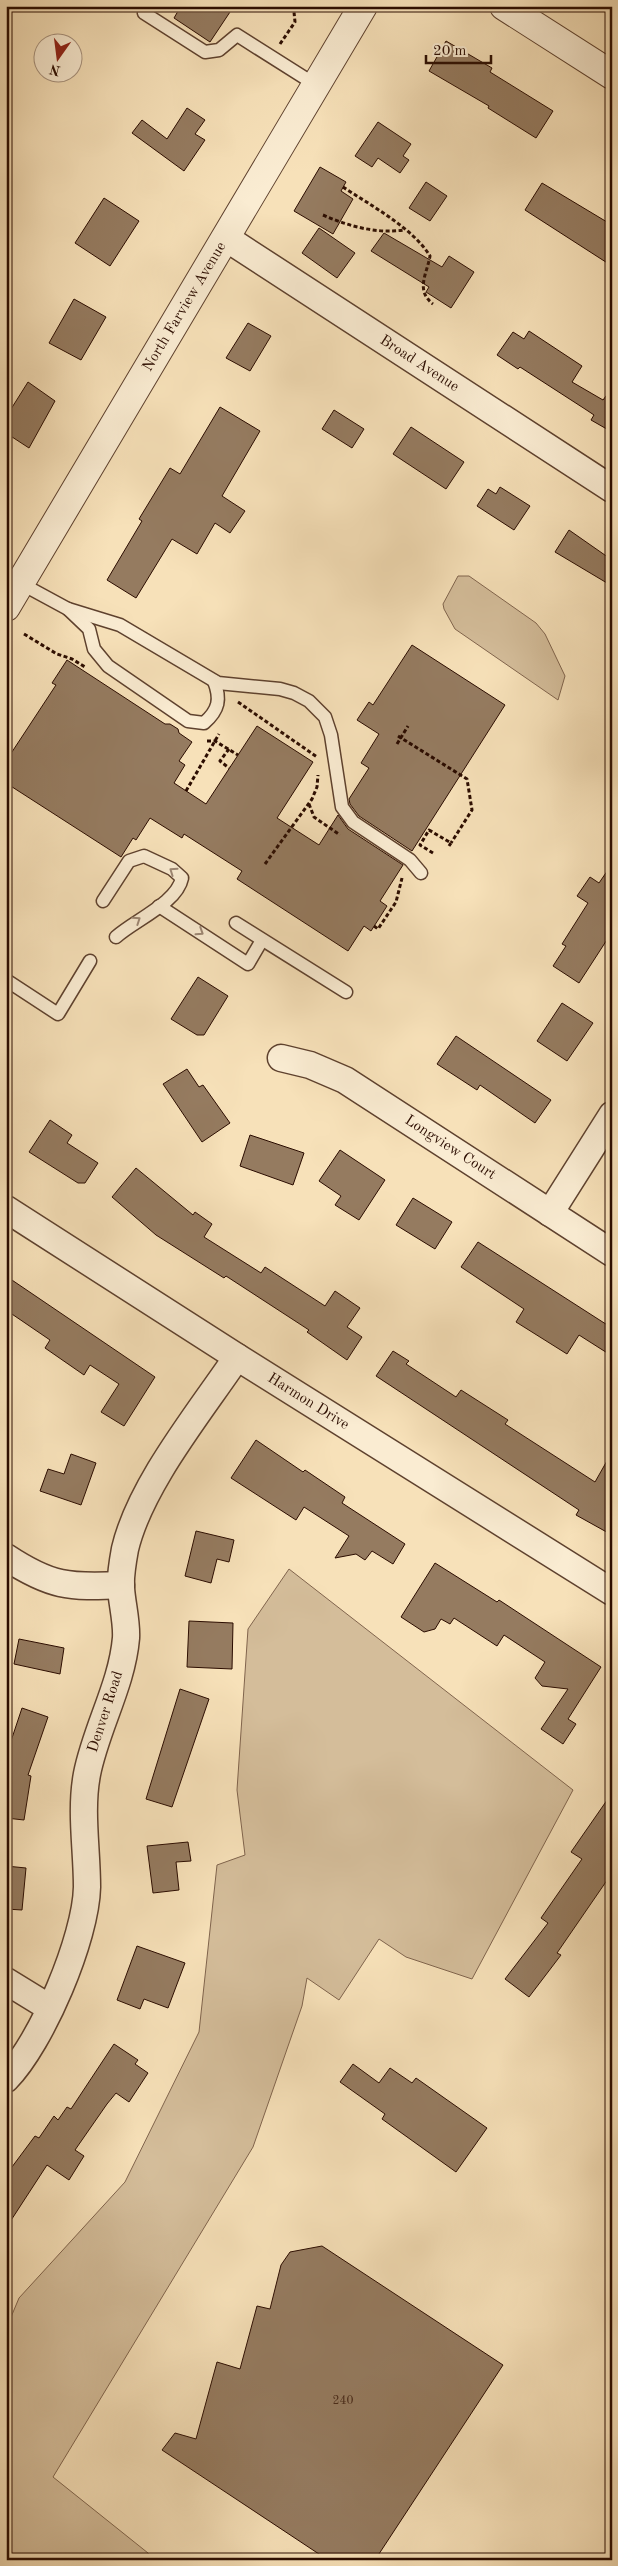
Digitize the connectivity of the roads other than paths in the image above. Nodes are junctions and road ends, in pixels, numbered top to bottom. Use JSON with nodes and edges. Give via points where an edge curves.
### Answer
{"nodes":[{"id":1,"x":148,"y":6,"type":"edge"},
{"id":2,"x":363,"y":6,"type":"edge"},
{"id":3,"x":504,"y":6,"type":"edge"},
{"id":4,"x":612,"y":76,"type":"edge"},
{"id":5,"x":316,"y":85,"type":"junction"},
{"id":6,"x":226,"y":238,"type":"junction"},
{"id":7,"x":612,"y":489,"type":"edge"},
{"id":8,"x":20,"y":583,"type":"junction"},
{"id":9,"x":6,"y":607,"type":"edge"},
{"id":10,"x":68,"y":609,"type":"junction"},
{"id":11,"x":214,"y":681,"type":"junction"},
{"id":12,"x":421,"y":873,"type":"dead end"},
{"id":13,"x":103,"y":901,"type":"dead end"},
{"id":14,"x":159,"y":906,"type":"junction"},
{"id":15,"x":236,"y":923,"type":"dead end"},
{"id":16,"x":116,"y":937,"type":"dead end"},
{"id":17,"x":262,"y":940,"type":"junction"},
{"id":18,"x":90,"y":960,"type":"dead end"},
{"id":19,"x":6,"y":980,"type":"edge"},
{"id":20,"x":346,"y":992,"type":"dead end"},
{"id":21,"x":281,"y":1058,"type":"dead end"},
{"id":22,"x":612,"y":1115,"type":"edge"},
{"id":23,"x":6,"y":1209,"type":"edge"},
{"id":24,"x":550,"y":1213,"type":"junction"},
{"id":25,"x":612,"y":1253,"type":"edge"},
{"id":26,"x":237,"y":1357,"type":"junction"},
{"id":27,"x":6,"y":1557,"type":"edge"},
{"id":28,"x":120,"y":1586,"type":"junction"},
{"id":29,"x":612,"y":1592,"type":"edge"},
{"id":30,"x":6,"y":1982,"type":"edge"},
{"id":31,"x":50,"y":2008,"type":"junction"},
{"id":32,"x":6,"y":2079,"type":"edge"}],
"edges":[{"from":1,"to":5,"type":"lane","via":[[144,13],[205,52],[219,50],[237,35]]},
{"from":2,"to":5,"type":"street","name":"North Farview Avenue"},
{"from":3,"to":4,"type":"street"},
{"from":5,"to":6,"type":"street","name":"North Farview Avenue"},
{"from":6,"to":7,"type":"street","name":"Broad Avenue"},
{"from":6,"to":8,"type":"street","name":"North Farview Avenue"},
{"from":8,"to":9,"type":"street","name":"North Farview Avenue"},
{"from":8,"to":10,"type":"lane"},
{"from":10,"to":11,"type":"lane","via":[[120,625]]},
{"from":10,"to":11,"type":"lane","via":[[89,629],[94,649],[108,666],[188,721],[204,723],[214,715],[218,692]]},
{"from":11,"to":12,"type":"lane","via":[[280,688],[309,701],[325,718],[331,735],[342,807],[353,822],[410,860]]},
{"from":14,"to":13,"type":"lane","one_way":true,"via":[[173,897],[182,878],[172,869],[144,856],[129,862]]},
{"from":16,"to":14,"type":"lane","one_way":true},
{"from":14,"to":17,"type":"lane","one_way":true,"via":[[248,964]]},
{"from":15,"to":17,"type":"lane"},
{"from":17,"to":20,"type":"lane"},
{"from":18,"to":19,"type":"lane","via":[[58,1014]]},
{"from":21,"to":24,"type":"street","name":"Longview Court","via":[[310,1064],[345,1080]]},
{"from":22,"to":24,"type":"street"},
{"from":23,"to":26,"type":"street","name":"Harmon Drive"},
{"from":24,"to":25,"type":"street","name":"Longview Court"},
{"from":26,"to":28,"type":"street","name":"Denver Road","via":[[154,1480],[125,1549]]},
{"from":26,"to":29,"type":"street","name":"Harmon Drive"},
{"from":27,"to":28,"type":"street","via":[[34,1575],[58,1584]]},
{"from":28,"to":31,"type":"street","name":"Denver Road","via":[[126,1637],[122,1664],[87,1774],[84,1809],[86,1906],[80,1934]]},
{"from":30,"to":31,"type":"street"},
{"from":31,"to":32,"type":"street","name":"Denver Road","via":[[33,2044]]}]}
